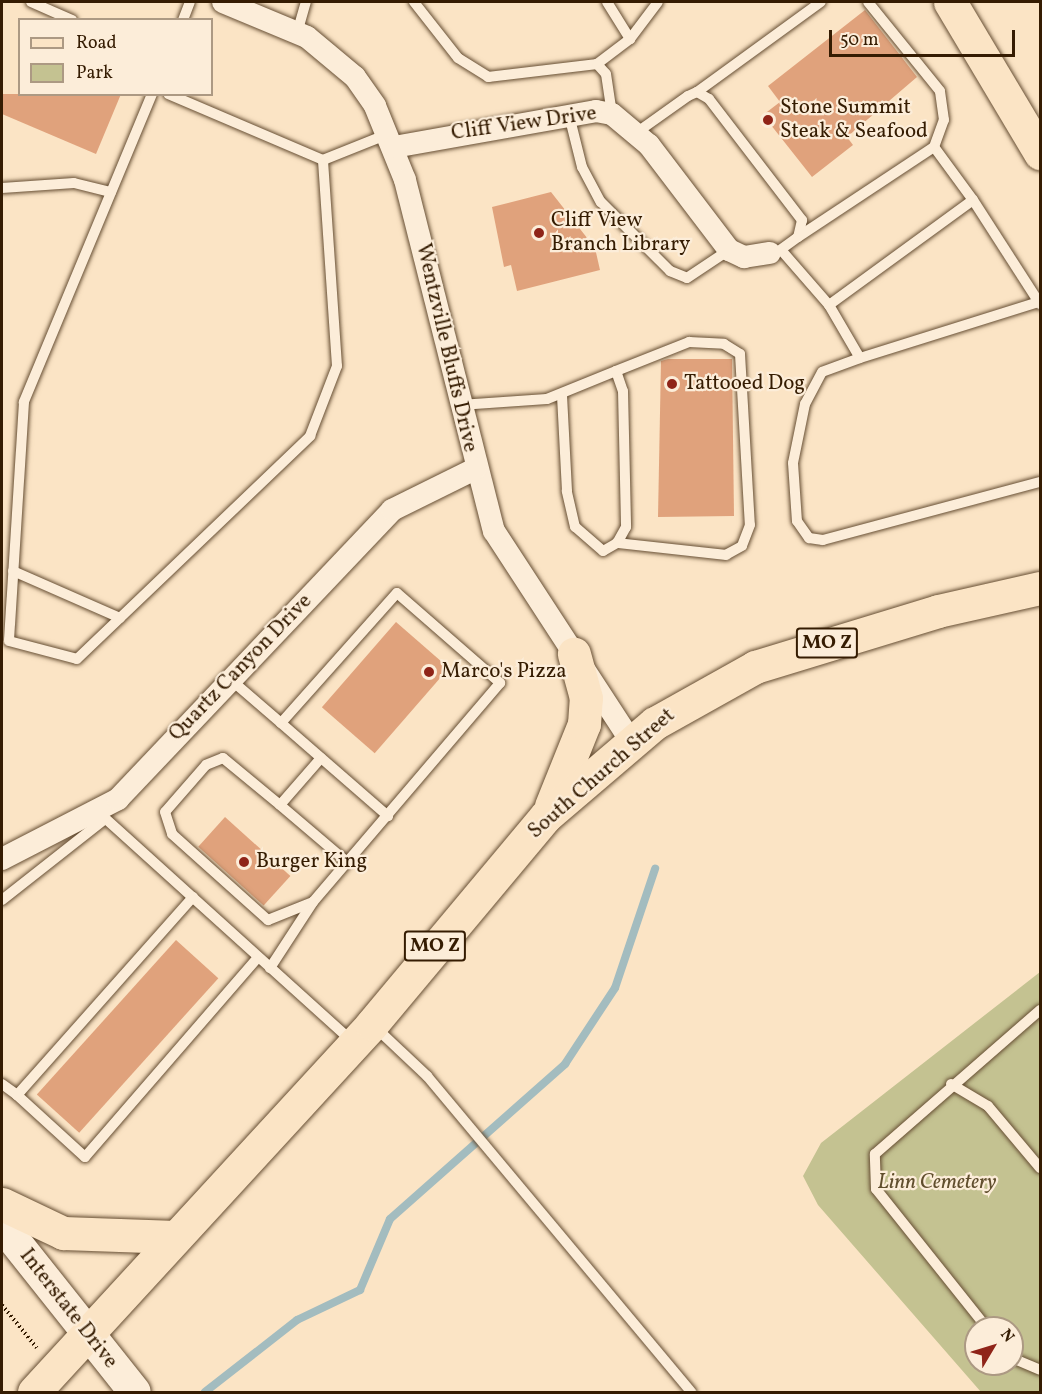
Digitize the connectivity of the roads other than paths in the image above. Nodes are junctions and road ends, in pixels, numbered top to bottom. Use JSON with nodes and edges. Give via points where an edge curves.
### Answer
{"nodes":[{"id":1,"x":31,"y":2,"type":"edge"},
{"id":2,"x":190,"y":2,"type":"edge"},
{"id":3,"x":223,"y":2,"type":"edge"},
{"id":4,"x":306,"y":2,"type":"edge"},
{"id":5,"x":414,"y":2,"type":"edge"},
{"id":6,"x":607,"y":2,"type":"edge"},
{"id":7,"x":658,"y":2,"type":"edge"},
{"id":8,"x":821,"y":2,"type":"edge"},
{"id":9,"x":868,"y":2,"type":"edge"},
{"id":10,"x":950,"y":2,"type":"edge"},
{"id":11,"x":67,"y":18,"type":"edge"},
{"id":12,"x":184,"y":18,"type":"edge"},
{"id":13,"x":297,"y":33,"type":"junction"},
{"id":14,"x":630,"y":39,"type":"junction"},
{"id":15,"x":597,"y":64,"type":"junction"},
{"id":16,"x":697,"y":92,"type":"junction"},
{"id":17,"x":151,"y":96,"type":"edge"},
{"id":18,"x":173,"y":96,"type":"edge"},
{"id":19,"x":612,"y":114,"type":"junction"},
{"id":20,"x":569,"y":115,"type":"junction"},
{"id":21,"x":636,"y":133,"type":"junction"},
{"id":22,"x":391,"y":140,"type":"junction"},
{"id":23,"x":934,"y":147,"type":"junction"},
{"id":24,"x":1041,"y":153,"type":"edge"},
{"id":25,"x":323,"y":160,"type":"junction"},
{"id":26,"x":2,"y":188,"type":"edge"},
{"id":27,"x":111,"y":192,"type":"junction"},
{"id":28,"x":973,"y":200,"type":"junction"},
{"id":29,"x":798,"y":237,"type":"junction"},
{"id":30,"x":729,"y":250,"type":"junction"},
{"id":31,"x":776,"y":252,"type":"junction"},
{"id":32,"x":1040,"y":303,"type":"edge"},
{"id":33,"x":829,"y":305,"type":"junction"},
{"id":34,"x":860,"y":358,"type":"junction"},
{"id":35,"x":616,"y":371,"type":"junction"},
{"id":36,"x":562,"y":394,"type":"junction"},
{"id":37,"x":459,"y":405,"type":"junction"},
{"id":38,"x":475,"y":469,"type":"junction"},
{"id":39,"x":1041,"y":482,"type":"edge"},
{"id":40,"x":617,"y":543,"type":"junction"},
{"id":41,"x":13,"y":571,"type":"junction"},
{"id":42,"x":1041,"y":588,"type":"edge"},
{"id":43,"x":120,"y":618,"type":"junction"},
{"id":44,"x":5,"y":640,"type":"edge"},
{"id":45,"x":574,"y":654,"type":"junction"},
{"id":46,"x":230,"y":679,"type":"junction"},
{"id":47,"x":281,"y":723,"type":"junction"},
{"id":48,"x":632,"y":743,"type":"junction"},
{"id":49,"x":321,"y":758,"type":"junction"},
{"id":50,"x":280,"y":805,"type":"junction"},
{"id":51,"x":100,"y":814,"type":"junction"},
{"id":52,"x":388,"y":816,"type":"junction"},
{"id":53,"x":546,"y":816,"type":"junction"},
{"id":54,"x":2,"y":860,"type":"edge"},
{"id":55,"x":347,"y":862,"type":"junction"},
{"id":56,"x":193,"y":897,"type":"junction"},
{"id":57,"x":2,"y":900,"type":"edge"},
{"id":58,"x":313,"y":902,"type":"junction"},
{"id":59,"x":258,"y":957,"type":"junction"},
{"id":60,"x":270,"y":968,"type":"junction"},
{"id":61,"x":1041,"y":1010,"type":"edge"},
{"id":62,"x":363,"y":1033,"type":"junction"},
{"id":63,"x":2,"y":1084,"type":"edge"},
{"id":64,"x":951,"y":1084,"type":"junction"},
{"id":65,"x":17,"y":1095,"type":"junction"},
{"id":66,"x":1041,"y":1168,"type":"edge"},
{"id":67,"x":2,"y":1204,"type":"edge"},
{"id":68,"x":2,"y":1225,"type":"edge"},
{"id":69,"x":176,"y":1237,"type":"junction"},
{"id":70,"x":977,"y":1316,"type":"edge"},
{"id":71,"x":88,"y":1334,"type":"junction"},
{"id":72,"x":1024,"y":1363,"type":"edge"},
{"id":73,"x":1041,"y":1370,"type":"edge"},
{"id":74,"x":34,"y":1392,"type":"edge"},
{"id":75,"x":135,"y":1392,"type":"edge"},
{"id":76,"x":691,"y":1392,"type":"edge"}],
"edges":[{"from":1,"to":11,"type":"lane"},
{"from":2,"to":12,"type":"lane"},
{"from":3,"to":13,"type":"street","name":"Wentzville Bluffs Drive"},
{"from":4,"to":13,"type":"lane"},
{"from":5,"to":15,"type":"lane","via":[[458,58],[488,77]]},
{"from":6,"to":14,"type":"lane"},
{"from":7,"to":14,"type":"lane"},
{"from":8,"to":16,"type":"lane"},
{"from":9,"to":23,"type":"lane","via":[[940,91],[944,120]]},
{"from":10,"to":24,"type":"main road"},
{"from":13,"to":22,"type":"street","name":"Wentzville Bluffs Drive","via":[[355,77]]},
{"from":14,"to":15,"type":"lane"},
{"from":15,"to":19,"type":"lane","via":[[606,74]]},
{"from":16,"to":21,"type":"lane"},
{"from":16,"to":29,"type":"lane","via":[[710,99],[797,210],[802,220]]},
{"from":17,"to":27,"type":"lane"},
{"from":18,"to":25,"type":"lane"},
{"from":19,"to":20,"type":"street","name":"Cliff View Drive"},
{"from":19,"to":21,"type":"street","name":"Cliff View Drive"},
{"from":20,"to":22,"type":"street","name":"Cliff View Drive"},
{"from":20,"to":30,"type":"lane","via":[[582,167],[601,202],[670,271],[687,278]]},
{"from":21,"to":30,"type":"street","name":"Cliff View Drive"},
{"from":22,"to":25,"type":"lane"},
{"from":22,"to":37,"type":"street","name":"Wentzville Bluffs Drive"},
{"from":23,"to":28,"type":"lane"},
{"from":23,"to":29,"type":"lane"},
{"from":25,"to":43,"type":"lane","via":[[337,366],[310,436]]},
{"from":26,"to":27,"type":"lane","via":[[74,183]]},
{"from":27,"to":41,"type":"lane","via":[[24,402]]},
{"from":28,"to":32,"type":"lane"},
{"from":28,"to":33,"type":"lane"},
{"from":29,"to":31,"type":"lane"},
{"from":30,"to":31,"type":"street","via":[[744,257]]},
{"from":31,"to":33,"type":"lane"},
{"from":32,"to":34,"type":"lane"},
{"from":33,"to":34,"type":"lane"},
{"from":34,"to":39,"type":"lane","via":[[822,372],[805,404],[793,463],[797,521],[809,538],[823,540]]},
{"from":35,"to":36,"type":"lane"},
{"from":35,"to":40,"type":"lane","via":[[623,391],[626,527]]},
{"from":35,"to":40,"type":"lane","via":[[689,342],[724,344],[740,354],[747,532],[742,546],[726,555]]},
{"from":36,"to":37,"type":"lane"},
{"from":36,"to":40,"type":"lane","via":[[567,491],[575,527],[603,550]]},
{"from":37,"to":38,"type":"street","name":"Wentzville Bluffs Drive"},
{"from":38,"to":45,"type":"street","name":"Wentzville Bluffs Drive","via":[[494,531]]},
{"from":38,"to":46,"type":"street","name":"Quartz Canyon Drive","via":[[392,510]]},
{"from":41,"to":43,"type":"lane"},
{"from":41,"to":44,"type":"lane"},
{"from":42,"to":48,"type":"main road","name":"South Church Street","number":"MO Z","via":[[855,634],[755,667],[704,692]]},
{"from":43,"to":44,"type":"lane","via":[[77,659]]},
{"from":45,"to":48,"type":"street","name":"Wentzville Bluffs Drive"},
{"from":45,"to":53,"type":"main road","via":[[586,698],[584,724]]},
{"from":46,"to":47,"type":"lane"},
{"from":46,"to":51,"type":"street","name":"Quartz Canyon Drive"},
{"from":47,"to":49,"type":"lane"},
{"from":47,"to":52,"type":"lane","via":[[397,593],[500,683]]},
{"from":48,"to":53,"type":"main road","name":"South Church Street","number":"MO Z"},
{"from":49,"to":50,"type":"lane"},
{"from":49,"to":52,"type":"lane"},
{"from":50,"to":55,"type":"lane"},
{"from":50,"to":58,"type":"lane","via":[[223,758],[206,765],[165,812],[172,834],[268,920]]},
{"from":51,"to":54,"type":"street","name":"Quartz Canyon Drive"},
{"from":51,"to":56,"type":"lane"},
{"from":51,"to":57,"type":"lane"},
{"from":52,"to":55,"type":"lane"},
{"from":53,"to":62,"type":"main road","name":"South Church Street","number":"MO Z"},
{"from":55,"to":58,"type":"lane"},
{"from":56,"to":59,"type":"lane"},
{"from":56,"to":65,"type":"lane"},
{"from":58,"to":60,"type":"lane"},
{"from":59,"to":60,"type":"lane"},
{"from":59,"to":65,"type":"lane","via":[[85,1157]]},
{"from":60,"to":62,"type":"lane"},
{"from":61,"to":64,"type":"lane"},
{"from":62,"to":69,"type":"main road","number":"MO Z"},
{"from":62,"to":76,"type":"lane","via":[[427,1076]]},
{"from":63,"to":65,"type":"lane"},
{"from":64,"to":66,"type":"lane","via":[[988,1106]]},
{"from":64,"to":70,"type":"lane","via":[[875,1154],[876,1189]]},
{"from":67,"to":69,"type":"main road","via":[[63,1233]]},
{"from":68,"to":71,"type":"main road","name":"Interstate Drive"},
{"from":69,"to":71,"type":"main road","number":"MO Z"},
{"from":71,"to":74,"type":"main road","number":"MO Z"},
{"from":71,"to":75,"type":"main road","name":"Interstate Drive"},
{"from":72,"to":73,"type":"lane"}]}
